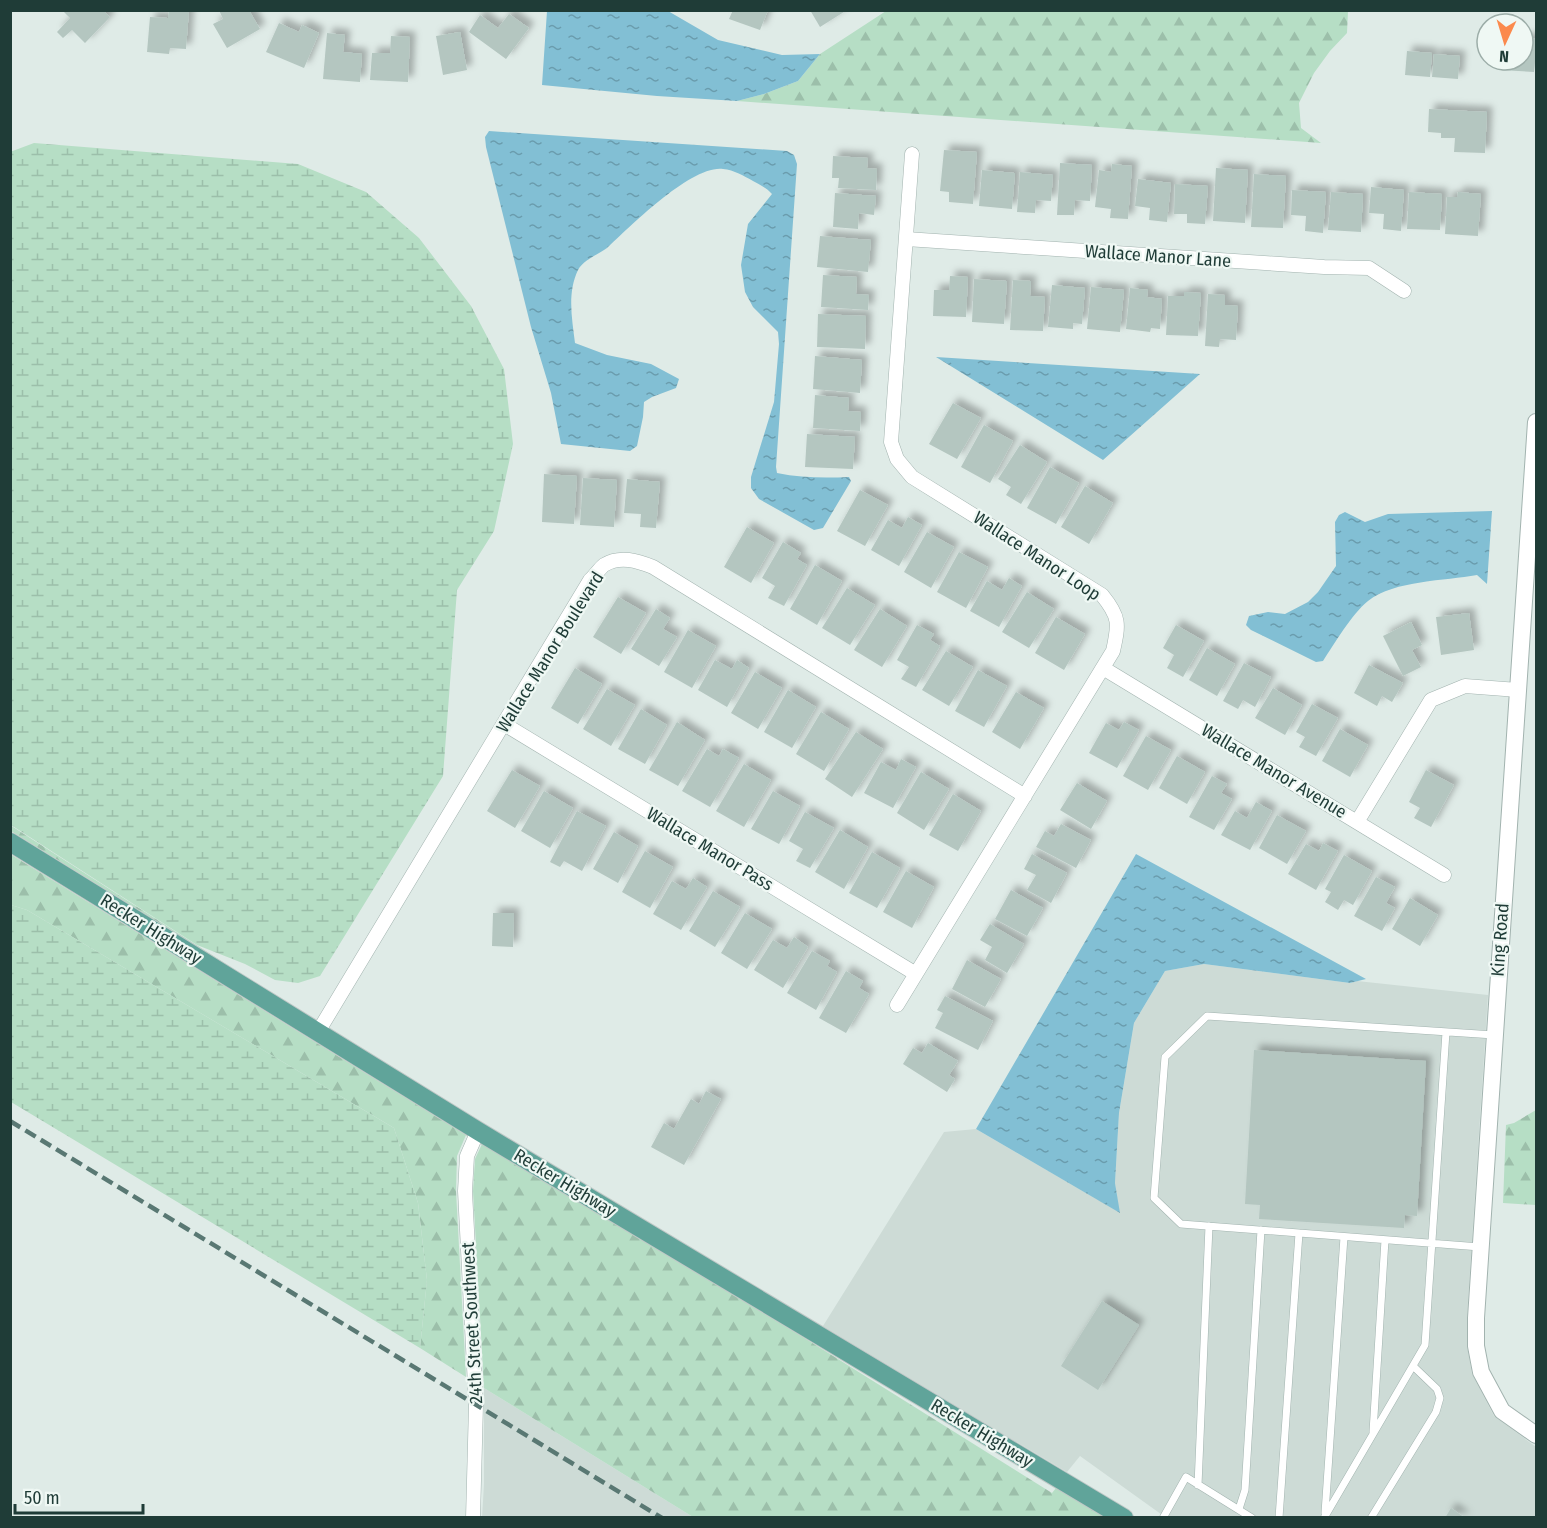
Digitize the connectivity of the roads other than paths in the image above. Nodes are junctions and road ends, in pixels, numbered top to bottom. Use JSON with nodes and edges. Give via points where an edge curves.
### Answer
{"nodes":[{"id":1,"x":912,"y":154,"type":"dead end"},
{"id":2,"x":906,"y":239,"type":"junction"},
{"id":3,"x":1404,"y":291,"type":"dead end"},
{"id":4,"x":1536,"y":422,"type":"edge"},
{"id":5,"x":1533,"y":510,"type":"edge"},
{"id":6,"x":1103,"y":668,"type":"junction"},
{"id":7,"x":1518,"y":690,"type":"junction"},
{"id":8,"x":504,"y":724,"type":"junction"},
{"id":9,"x":1025,"y":796,"type":"junction"},
{"id":10,"x":1357,"y":822,"type":"junction"},
{"id":11,"x":10,"y":842,"type":"edge"},
{"id":12,"x":1444,"y":875,"type":"dead end"},
{"id":13,"x":916,"y":974,"type":"junction"},
{"id":14,"x":897,"y":1005,"type":"dead end"},
{"id":15,"x":318,"y":1032,"type":"junction"},
{"id":16,"x":1446,"y":1032,"type":"junction"},
{"id":17,"x":1494,"y":1035,"type":"junction"},
{"id":18,"x":478,"y":1131,"type":"junction"},
{"id":19,"x":1209,"y":1226,"type":"junction"},
{"id":20,"x":1261,"y":1230,"type":"junction"},
{"id":21,"x":1299,"y":1233,"type":"junction"},
{"id":22,"x":1344,"y":1237,"type":"junction"},
{"id":23,"x":1385,"y":1240,"type":"junction"},
{"id":24,"x":1432,"y":1244,"type":"junction"},
{"id":25,"x":1480,"y":1247,"type":"junction"},
{"id":26,"x":1413,"y":1366,"type":"junction"},
{"id":27,"x":1372,"y":1434,"type":"junction"},
{"id":28,"x":1536,"y":1435,"type":"edge"},
{"id":29,"x":1198,"y":1485,"type":"junction"},
{"id":30,"x":1239,"y":1509,"type":"junction"},
{"id":31,"x":1324,"y":1516,"type":"edge"},
{"id":32,"x":473,"y":1518,"type":"edge"},
{"id":33,"x":1124,"y":1518,"type":"edge"},
{"id":34,"x":1163,"y":1518,"type":"edge"},
{"id":35,"x":1252,"y":1518,"type":"edge"},
{"id":36,"x":1280,"y":1518,"type":"edge"},
{"id":37,"x":1371,"y":1518,"type":"edge"}],
"edges":[{"from":1,"to":2,"type":"street","name":"Wallace Manor Loop"},
{"from":2,"to":3,"type":"street","name":"Wallace Manor Lane","via":[[1369,268]]},
{"from":2,"to":6,"type":"street","name":"Wallace Manor Loop","via":[[891,442],[897,459],[912,477],[1102,595],[1114,610],[1117,623],[1113,651]]},
{"from":4,"to":5,"type":"street","name":"King Road"},
{"from":5,"to":7,"type":"street","name":"King Road"},
{"from":6,"to":9,"type":"street","name":"Wallace Manor Loop"},
{"from":6,"to":10,"type":"street","name":"Wallace Manor Avenue"},
{"from":7,"to":10,"type":"street","via":[[1465,686],[1431,700]]},
{"from":7,"to":17,"type":"street","name":"King Road"},
{"from":8,"to":9,"type":"street","name":"Wallace Manor Boulevard","via":[[590,580],[604,565],[633,559],[653,567]]},
{"from":8,"to":13,"type":"street","name":"Wallace Manor Pass"},
{"from":8,"to":15,"type":"street","name":"Wallace Manor Boulevard"},
{"from":9,"to":13,"type":"street","name":"Wallace Manor Loop"},
{"from":10,"to":12,"type":"street","name":"Wallace Manor Avenue"},
{"from":11,"to":15,"type":"main road","name":"Recker Highway"},
{"from":13,"to":14,"type":"street","name":"Wallace Manor Loop"},
{"from":15,"to":18,"type":"main road","name":"Recker Highway"},
{"from":16,"to":17,"type":"lane"},
{"from":16,"to":19,"type":"lane","via":[[1207,1016],[1165,1057],[1154,1198],[1181,1224]]},
{"from":16,"to":24,"type":"lane"},
{"from":17,"to":25,"type":"street","name":"King Road"},
{"from":18,"to":32,"type":"street","name":"24th Street Southwest","via":[[466,1156],[465,1191],[476,1404]]},
{"from":18,"to":33,"type":"main road","name":"Recker Highway"},
{"from":19,"to":20,"type":"lane"},
{"from":19,"to":29,"type":"lane"},
{"from":20,"to":21,"type":"lane"},
{"from":20,"to":30,"type":"lane","via":[[1245,1490]]},
{"from":21,"to":22,"type":"lane"},
{"from":21,"to":36,"type":"lane"},
{"from":22,"to":23,"type":"lane"},
{"from":22,"to":31,"type":"lane"},
{"from":23,"to":24,"type":"lane"},
{"from":23,"to":27,"type":"lane"},
{"from":24,"to":25,"type":"lane"},
{"from":24,"to":26,"type":"lane","via":[[1425,1345]]},
{"from":25,"to":28,"type":"street","name":"King Road","via":[[1476,1346],[1481,1372],[1502,1411]]},
{"from":26,"to":27,"type":"lane"},
{"from":26,"to":37,"type":"lane","via":[[1437,1389],[1440,1398],[1436,1412]]},
{"from":27,"to":31,"type":"lane"},
{"from":29,"to":30,"type":"lane"},
{"from":29,"to":34,"type":"lane","via":[[1186,1477]]},
{"from":30,"to":35,"type":"lane"}]}
